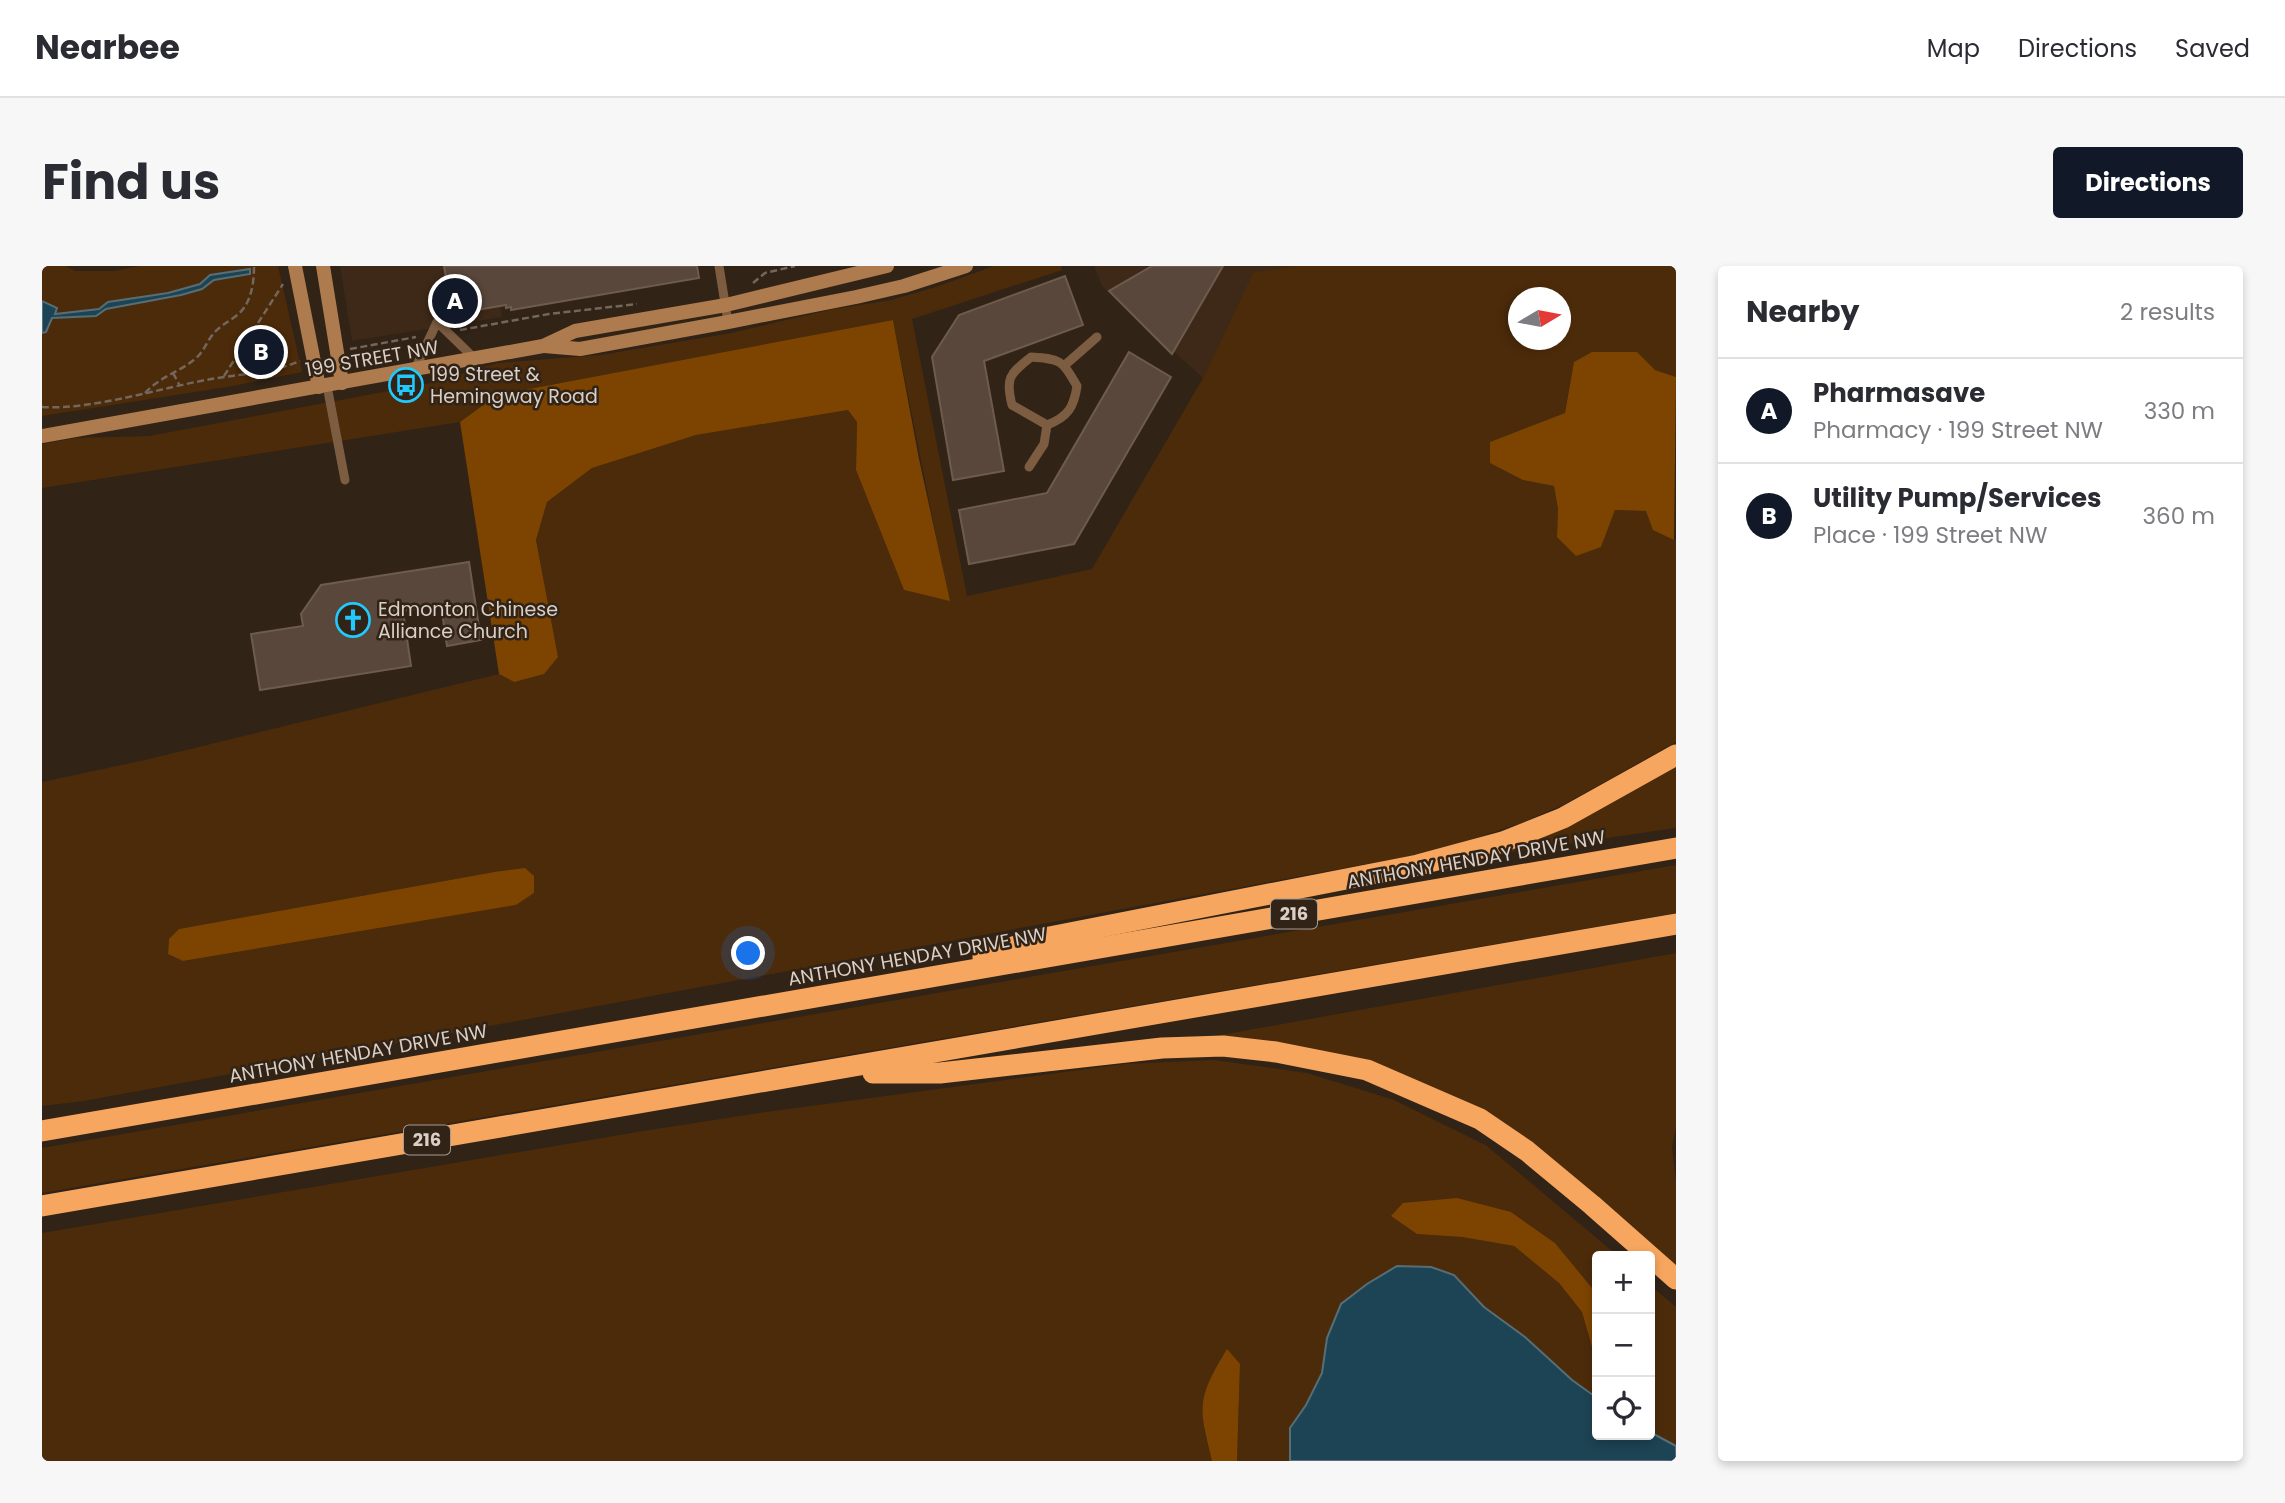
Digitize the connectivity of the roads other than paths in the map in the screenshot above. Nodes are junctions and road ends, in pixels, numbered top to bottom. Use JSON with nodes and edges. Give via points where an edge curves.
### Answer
{"nodes":[{"id":1,"x":295,"y":266,"type":"edge"},
{"id":2,"x":323,"y":266,"type":"edge"},
{"id":3,"x":719,"y":266,"type":"edge"},
{"id":4,"x":887,"y":266,"type":"edge"},
{"id":5,"x":966,"y":266,"type":"edge"},
{"id":6,"x":725,"y":298,"type":"junction"},
{"id":7,"x":729,"y":322,"type":"junction"},
{"id":8,"x":1097,"y":337,"type":"dead end"},
{"id":9,"x":543,"y":346,"type":"junction"},
{"id":10,"x":474,"y":358,"type":"junction"},
{"id":11,"x":1065,"y":365,"type":"junction"},
{"id":12,"x":415,"y":369,"type":"junction"},
{"id":13,"x":329,"y":385,"type":"junction"},
{"id":14,"x":1048,"y":425,"type":"junction"},
{"id":15,"x":42,"y":436,"type":"edge"},
{"id":16,"x":1029,"y":467,"type":"dead end"},
{"id":17,"x":345,"y":480,"type":"dead end"},
{"id":18,"x":1676,"y":755,"type":"edge"},
{"id":19,"x":1676,"y":848,"type":"edge"},
{"id":20,"x":1676,"y":924,"type":"edge"},
{"id":21,"x":911,"y":980,"type":"junction"},
{"id":22,"x":811,"y":1074,"type":"junction"},
{"id":23,"x":42,"y":1131,"type":"edge"},
{"id":24,"x":42,"y":1206,"type":"edge"},
{"id":25,"x":1676,"y":1279,"type":"edge"}],
"edges":[{"from":1,"to":13,"type":"main road","via":[[313,360]]},
{"from":2,"to":13,"type":"main road","via":[[338,355]]},
{"from":3,"to":6,"type":"lane"},
{"from":4,"to":6,"type":"main road","name":"199 STREET NW"},
{"from":5,"to":7,"type":"main road","name":"199 STREET NW","via":[[856,298]]},
{"from":6,"to":7,"type":"lane"},
{"from":6,"to":9,"type":"main road","name":"199 STREET NW","via":[[575,331]]},
{"from":7,"to":9,"type":"main road","name":"199 STREET NW","via":[[580,349]]},
{"from":8,"to":11,"type":"lane"},
{"from":9,"to":10,"type":"main road","name":"199 STREET NW"},
{"from":10,"to":12,"type":"main road","name":"199 STREET NW"},
{"from":10,"to":12,"type":"lane","via":[[437,322]]},
{"from":11,"to":14,"type":"lane","via":[[1077,386],[1075,401],[1070,412]]},
{"from":11,"to":14,"type":"lane","via":[[1052,358],[1031,357],[1011,372],[1007,388],[1012,405]]},
{"from":12,"to":13,"type":"main road","name":"199 STREET NW"},
{"from":13,"to":15,"type":"main road","name":"199 STREET NW"},
{"from":13,"to":17,"type":"lane"},
{"from":14,"to":16,"type":"lane","via":[[1044,444]]},
{"from":18,"to":21,"type":"highway","via":[[1563,818],[1503,842],[1418,865],[1034,940]]},
{"from":19,"to":21,"type":"highway","name":"ANTHONY HENDAY DRIVE NW","number":"216"},
{"from":20,"to":22,"type":"highway","number":"216"},
{"from":21,"to":23,"type":"highway","name":"ANTHONY HENDAY DRIVE NW","number":"216"},
{"from":22,"to":24,"type":"highway","number":"216"},
{"from":22,"to":25,"type":"highway","via":[[940,1073],[1162,1048],[1223,1046],[1367,1070],[1480,1119],[1527,1151]]}]}
